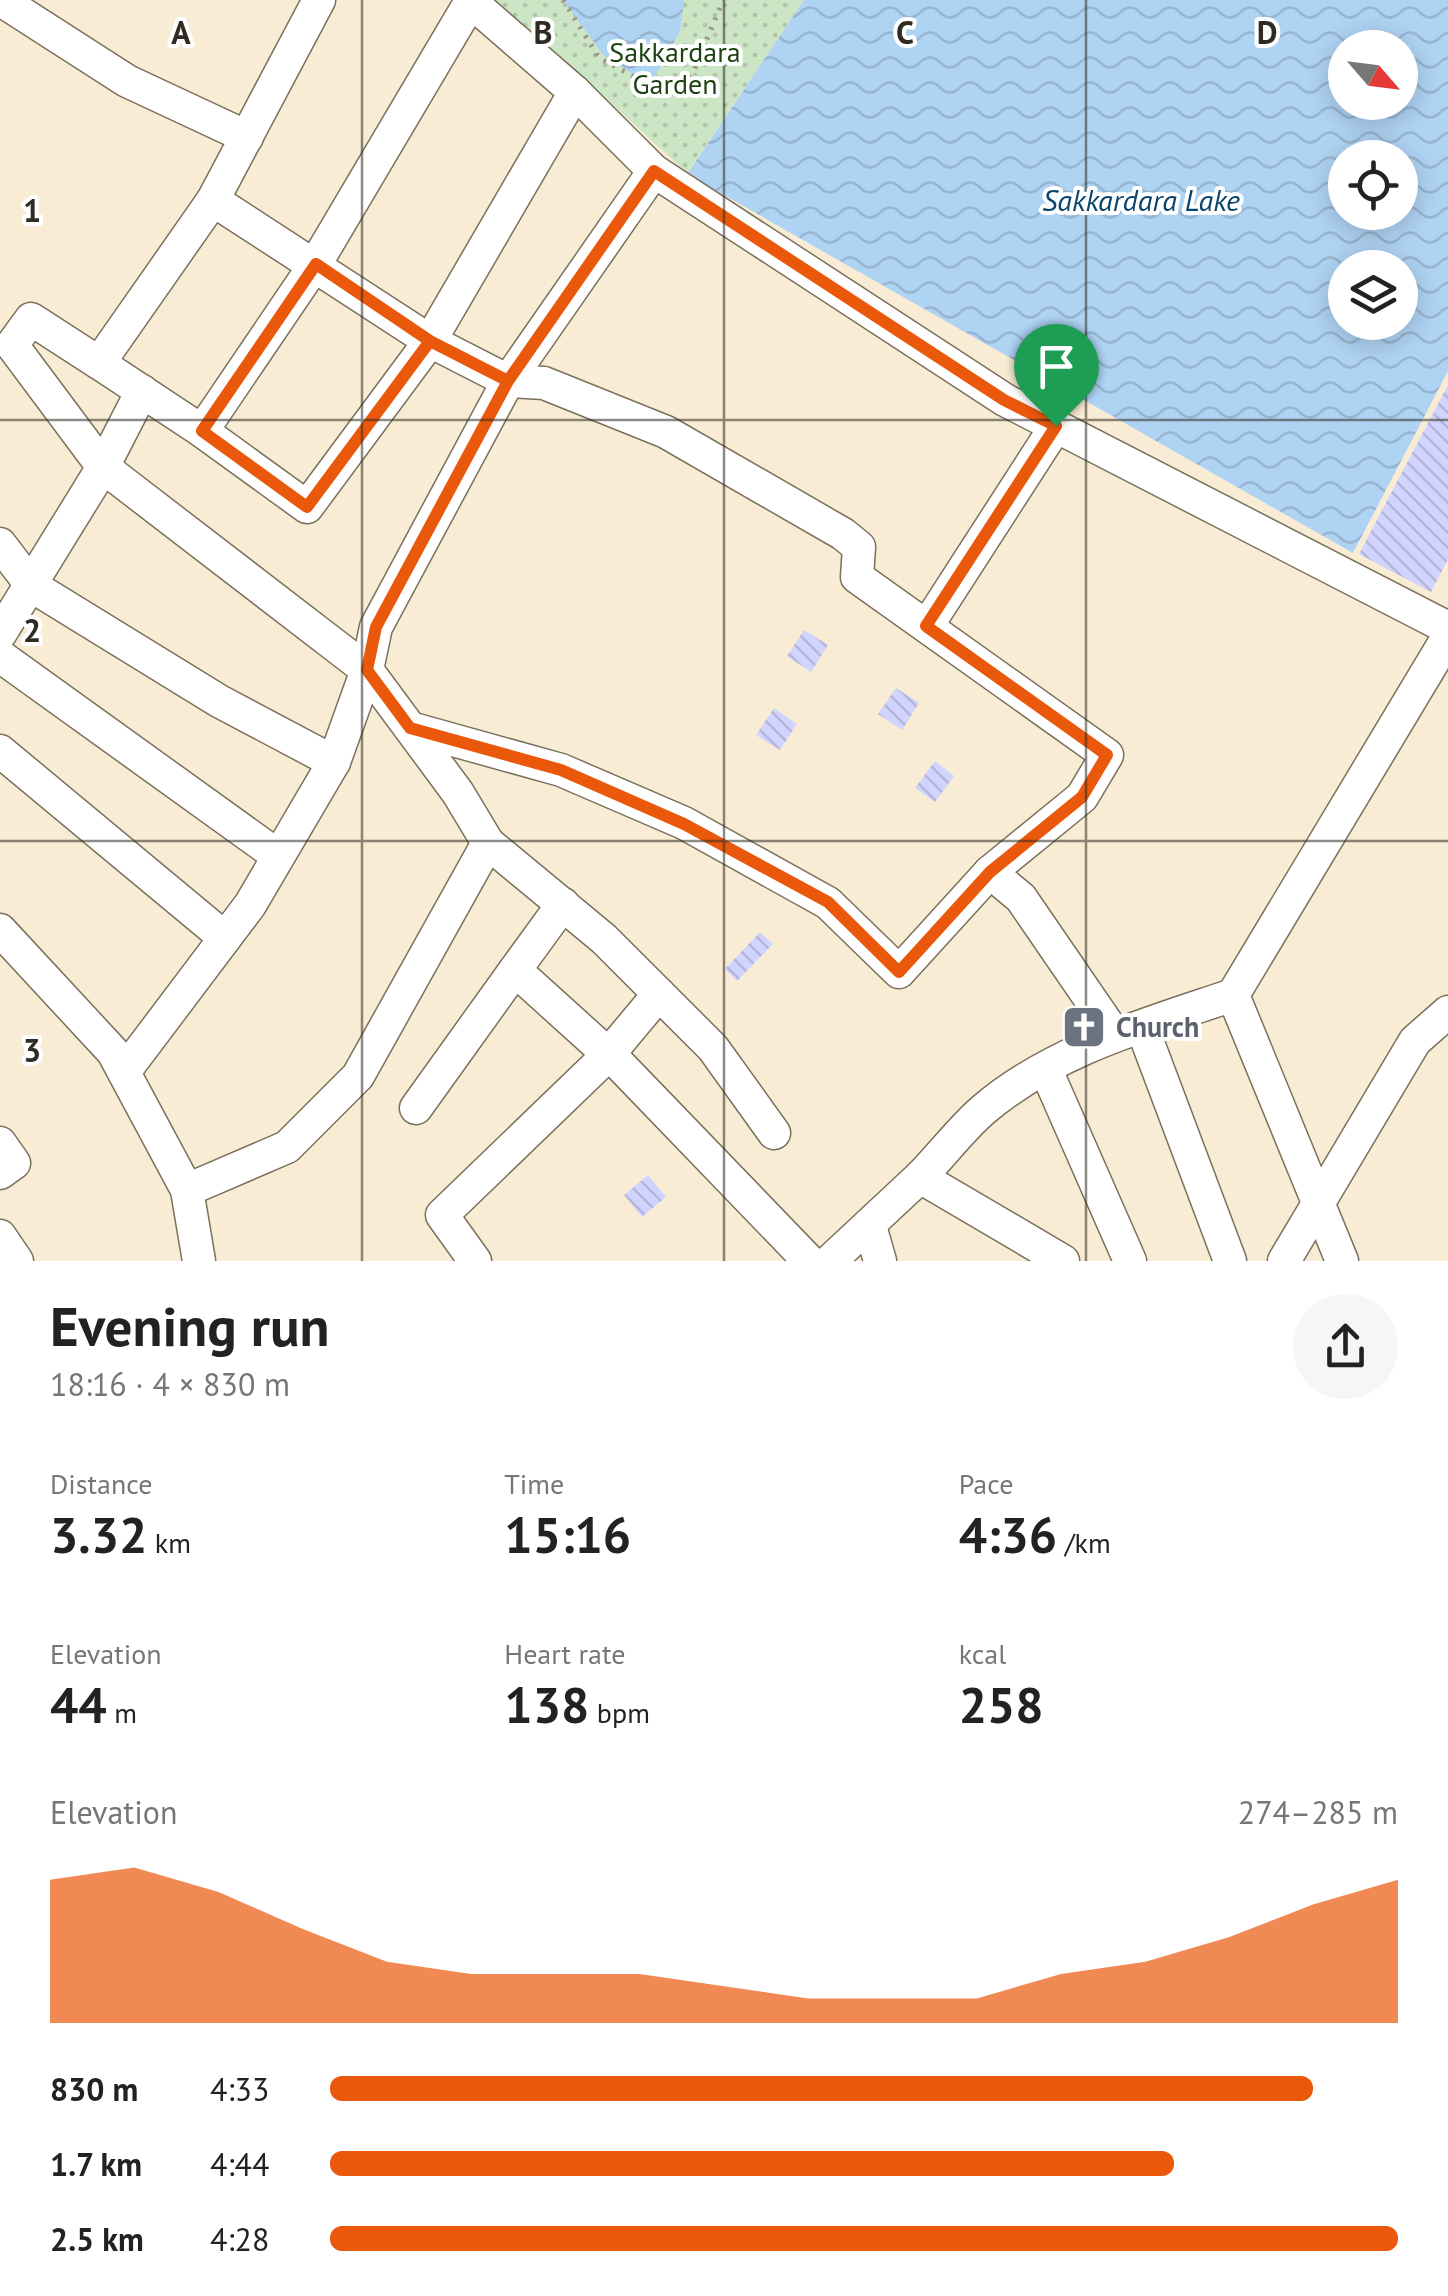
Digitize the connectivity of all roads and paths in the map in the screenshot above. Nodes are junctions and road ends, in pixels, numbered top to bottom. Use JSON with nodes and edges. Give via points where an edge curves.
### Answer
{"nodes":[{"id":1,"x":1,"y":0,"type":"edge"},
{"id":2,"x":320,"y":0,"type":"edge"},
{"id":3,"x":470,"y":0,"type":"edge"},
{"id":4,"x":563,"y":0,"type":"edge"},
{"id":5,"x":722,"y":0,"type":"edge"},
{"id":6,"x":575,"y":92,"type":"junction"},
{"id":7,"x":247,"y":137,"type":"junction"},
{"id":8,"x":654,"y":171,"type":"junction"},
{"id":9,"x":213,"y":200,"type":"junction"},
{"id":10,"x":316,"y":264,"type":"junction"},
{"id":11,"x":430,"y":341,"type":"junction"},
{"id":12,"x":99,"y":363,"type":"junction"},
{"id":13,"x":508,"y":381,"type":"junction"},
{"id":14,"x":142,"y":391,"type":"junction"},
{"id":15,"x":1056,"y":426,"type":"junction"},
{"id":16,"x":202,"y":431,"type":"junction"},
{"id":17,"x":102,"y":466,"type":"junction"},
{"id":18,"x":0,"y":544,"type":"edge"},
{"id":19,"x":32,"y":586,"type":"junction"},
{"id":20,"x":926,"y":626,"type":"junction"},
{"id":21,"x":1448,"y":628,"type":"edge"},
{"id":22,"x":0,"y":634,"type":"edge"},
{"id":23,"x":1448,"y":636,"type":"edge"},
{"id":24,"x":0,"y":656,"type":"edge"},
{"id":25,"x":367,"y":670,"type":"junction"},
{"id":26,"x":410,"y":728,"type":"junction"},
{"id":27,"x":0,"y":751,"type":"edge"},
{"id":28,"x":334,"y":762,"type":"junction"},
{"id":29,"x":488,"y":843,"type":"junction"},
{"id":30,"x":278,"y":856,"type":"junction"},
{"id":31,"x":990,"y":872,"type":"junction"},
{"id":32,"x":563,"y":904,"type":"junction"},
{"id":33,"x":0,"y":930,"type":"edge"},
{"id":34,"x":225,"y":938,"type":"junction"},
{"id":35,"x":515,"y":970,"type":"junction"},
{"id":36,"x":659,"y":994,"type":"junction"},
{"id":37,"x":1233,"y":994,"type":"junction"},
{"id":38,"x":1448,"y":1012,"type":"edge"},
{"id":39,"x":1128,"y":1031,"type":"junction"},
{"id":40,"x":608,"y":1055,"type":"junction"},
{"id":41,"x":1046,"y":1070,"type":"junction"},
{"id":42,"x":124,"y":1072,"type":"junction"},
{"id":43,"x":416,"y":1108,"type":"dead end"},
{"id":44,"x":774,"y":1133,"type":"dead end"},
{"id":45,"x":0,"y":1143,"type":"edge"},
{"id":46,"x":0,"y":1172,"type":"edge"},
{"id":47,"x":920,"y":1177,"type":"junction"},
{"id":48,"x":187,"y":1190,"type":"junction"},
{"id":49,"x":1320,"y":1206,"type":"junction"},
{"id":50,"x":870,"y":1226,"type":"junction"},
{"id":51,"x":0,"y":1236,"type":"edge"},
{"id":52,"x":16,"y":1261,"type":"edge"},
{"id":53,"x":199,"y":1261,"type":"edge"},
{"id":54,"x":475,"y":1261,"type":"edge"},
{"id":55,"x":809,"y":1261,"type":"edge"},
{"id":56,"x":830,"y":1261,"type":"edge"},
{"id":57,"x":880,"y":1261,"type":"edge"},
{"id":58,"x":1063,"y":1261,"type":"edge"},
{"id":59,"x":1130,"y":1261,"type":"edge"},
{"id":60,"x":1230,"y":1261,"type":"edge"},
{"id":61,"x":1284,"y":1261,"type":"edge"},
{"id":62,"x":1342,"y":1261,"type":"edge"}],
"edges":[{"from":1,"to":7,"type":"street","via":[[126,82]]},
{"from":2,"to":7,"type":"street"},
{"from":3,"to":6,"type":"street"},
{"from":3,"to":10,"type":"street"},
{"from":4,"to":5,"type":"path","via":[[598,58],[650,86],[677,86],[694,73]]},
{"from":6,"to":8,"type":"street"},
{"from":6,"to":11,"type":"street"},
{"from":7,"to":9,"type":"street"},
{"from":8,"to":13,"type":"street"},
{"from":8,"to":15,"type":"street","via":[[1004,400]]},
{"from":9,"to":10,"type":"street"},
{"from":9,"to":12,"type":"street"},
{"from":10,"to":11,"type":"street"},
{"from":10,"to":16,"type":"street"},
{"from":11,"to":13,"type":"street"},
{"from":11,"to":16,"type":"street","via":[[307,507]]},
{"from":12,"to":14,"type":"street"},
{"from":12,"to":17,"type":"street","via":[[31,319],[12,344]]},
{"from":13,"to":20,"type":"street","via":[[544,383],[666,432],[762,484],[851,540],[859,548],[857,577]]},
{"from":13,"to":25,"type":"street","via":[[376,627]]},
{"from":14,"to":16,"type":"street"},
{"from":14,"to":17,"type":"street"},
{"from":15,"to":20,"type":"street"},
{"from":15,"to":21,"type":"street"},
{"from":17,"to":19,"type":"street"},
{"from":17,"to":25,"type":"street"},
{"from":18,"to":19,"type":"street"},
{"from":19,"to":22,"type":"street"},
{"from":19,"to":28,"type":"street","via":[[219,701]]},
{"from":20,"to":31,"type":"street","via":[[1107,755],[1082,797]]},
{"from":23,"to":37,"type":"street"},
{"from":24,"to":30,"type":"street"},
{"from":25,"to":26,"type":"street"},
{"from":25,"to":28,"type":"street"},
{"from":26,"to":29,"type":"street"},
{"from":26,"to":31,"type":"street","via":[[561,770],[684,824],[828,902],[899,972]]},
{"from":27,"to":34,"type":"street"},
{"from":28,"to":30,"type":"street"},
{"from":29,"to":32,"type":"street"},
{"from":29,"to":48,"type":"street","via":[[358,1076],[287,1147]]},
{"from":30,"to":34,"type":"street"},
{"from":31,"to":39,"type":"street","via":[[1021,898]]},
{"from":32,"to":35,"type":"street"},
{"from":32,"to":36,"type":"street"},
{"from":33,"to":42,"type":"street"},
{"from":34,"to":42,"type":"street"},
{"from":35,"to":40,"type":"street"},
{"from":35,"to":43,"type":"street"},
{"from":36,"to":40,"type":"street"},
{"from":36,"to":44,"type":"street","via":[[713,1048]]},
{"from":37,"to":39,"type":"street"},
{"from":37,"to":49,"type":"street"},
{"from":38,"to":49,"type":"street","via":[[1416,1041]]},
{"from":39,"to":41,"type":"street"},
{"from":39,"to":60,"type":"street"},
{"from":40,"to":54,"type":"street","via":[[442,1216]]},
{"from":40,"to":55,"type":"street"},
{"from":41,"to":47,"type":"street","via":[[981,1112]]},
{"from":41,"to":59,"type":"street"},
{"from":42,"to":48,"type":"street"},
{"from":45,"to":46,"type":"street","via":[[14,1162]]},
{"from":47,"to":50,"type":"street"},
{"from":47,"to":58,"type":"street"},
{"from":48,"to":53,"type":"street"},
{"from":49,"to":61,"type":"street"},
{"from":49,"to":62,"type":"street"},
{"from":50,"to":56,"type":"street"},
{"from":50,"to":57,"type":"street"},
{"from":51,"to":52,"type":"street"}]}
